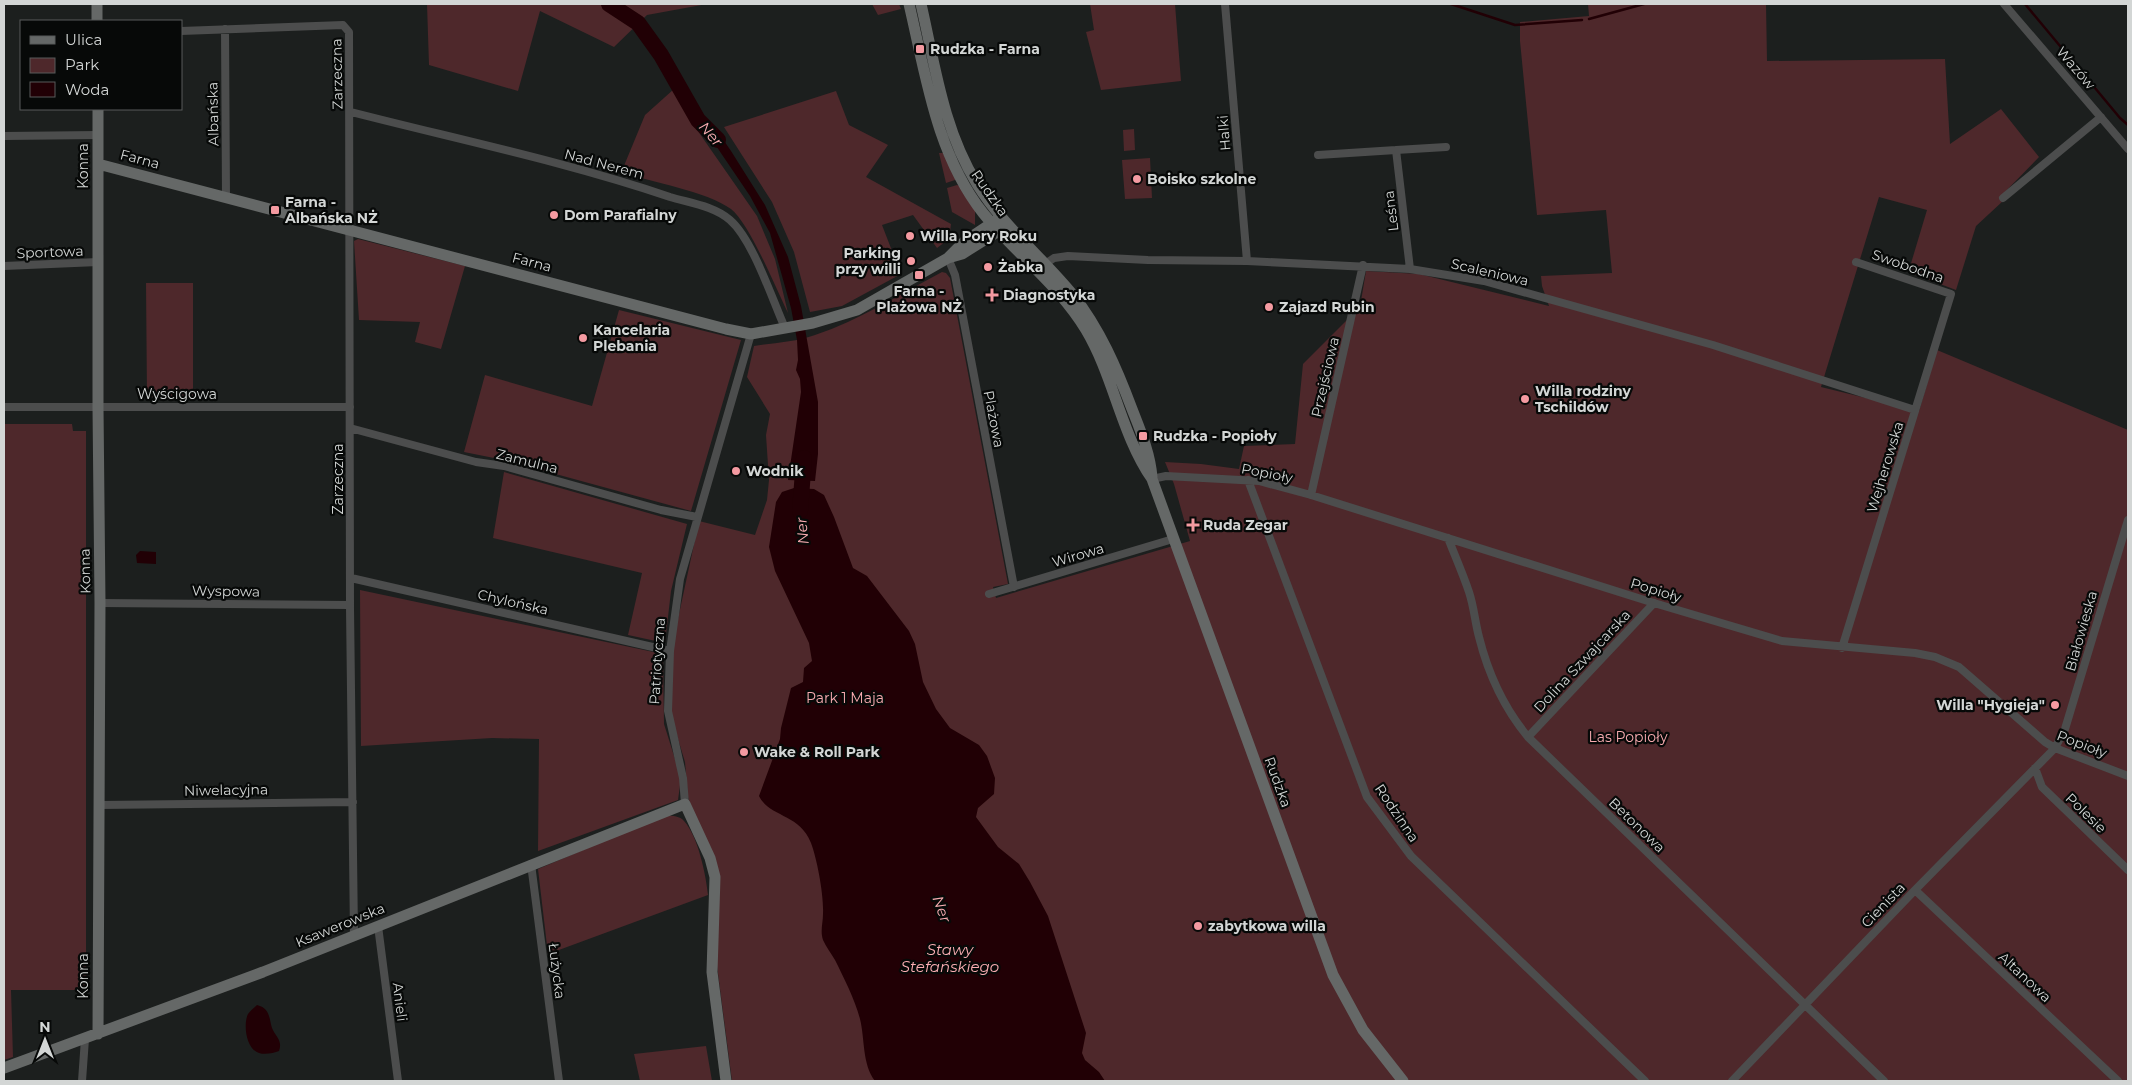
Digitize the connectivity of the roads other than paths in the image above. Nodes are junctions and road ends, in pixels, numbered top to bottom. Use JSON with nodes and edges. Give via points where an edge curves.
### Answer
{"nodes":[{"id":1,"x":97,"y":4,"type":"edge"},
{"id":2,"x":909,"y":4,"type":"edge"},
{"id":3,"x":921,"y":4,"type":"edge"},
{"id":4,"x":1225,"y":4,"type":"edge"},
{"id":5,"x":2004,"y":4,"type":"edge"},
{"id":6,"x":97,"y":20,"type":"edge"},
{"id":7,"x":225,"y":29,"type":"junction"},
{"id":8,"x":182,"y":31,"type":"edge"},
{"id":9,"x":98,"y":110,"type":"edge"},
{"id":10,"x":351,"y":112,"type":"junction"},
{"id":11,"x":2101,"y":117,"type":"junction"},
{"id":12,"x":98,"y":135,"type":"junction"},
{"id":13,"x":4,"y":136,"type":"edge"},
{"id":14,"x":1446,"y":147,"type":"dead end"},
{"id":15,"x":2128,"y":149,"type":"edge"},
{"id":16,"x":1396,"y":150,"type":"junction"},
{"id":17,"x":1318,"y":155,"type":"dead end"},
{"id":18,"x":98,"y":164,"type":"junction"},
{"id":19,"x":226,"y":198,"type":"junction"},
{"id":20,"x":2003,"y":198,"type":"dead end"},
{"id":21,"x":1000,"y":224,"type":"junction"},
{"id":22,"x":350,"y":230,"type":"junction"},
{"id":23,"x":948,"y":258,"type":"junction"},
{"id":24,"x":1247,"y":261,"type":"junction"},
{"id":25,"x":98,"y":262,"type":"junction"},
{"id":26,"x":1856,"y":262,"type":"dead end"},
{"id":27,"x":1044,"y":264,"type":"junction"},
{"id":28,"x":4,"y":266,"type":"edge"},
{"id":29,"x":1363,"y":266,"type":"junction"},
{"id":30,"x":1410,"y":269,"type":"junction"},
{"id":31,"x":1951,"y":294,"type":"joint"},
{"id":32,"x":788,"y":327,"type":"junction"},
{"id":33,"x":750,"y":334,"type":"junction"},
{"id":34,"x":4,"y":407,"type":"edge"},
{"id":35,"x":98,"y":407,"type":"junction"},
{"id":36,"x":350,"y":407,"type":"junction"},
{"id":37,"x":1915,"y":410,"type":"junction"},
{"id":38,"x":350,"y":428,"type":"junction"},
{"id":39,"x":1152,"y":479,"type":"junction"},
{"id":40,"x":1248,"y":480,"type":"junction"},
{"id":41,"x":1311,"y":495,"type":"junction"},
{"id":42,"x":697,"y":517,"type":"junction"},
{"id":43,"x":2128,"y":520,"type":"edge"},
{"id":44,"x":1448,"y":538,"type":"junction"},
{"id":45,"x":1173,"y":539,"type":"junction"},
{"id":46,"x":351,"y":578,"type":"junction"},
{"id":47,"x":1014,"y":587,"type":"junction"},
{"id":48,"x":989,"y":594,"type":"dead end"},
{"id":49,"x":100,"y":603,"type":"junction"},
{"id":50,"x":1654,"y":603,"type":"junction"},
{"id":51,"x":350,"y":605,"type":"junction"},
{"id":52,"x":1842,"y":648,"type":"junction"},
{"id":53,"x":670,"y":651,"type":"junction"},
{"id":54,"x":1528,"y":737,"type":"junction"},
{"id":55,"x":2055,"y":748,"type":"junction"},
{"id":56,"x":2035,"y":768,"type":"junction"},
{"id":57,"x":2128,"y":776,"type":"edge"},
{"id":58,"x":352,"y":802,"type":"junction"},
{"id":59,"x":685,"y":804,"type":"junction"},
{"id":60,"x":100,"y":805,"type":"junction"},
{"id":61,"x":531,"y":864,"type":"junction"},
{"id":62,"x":2128,"y":870,"type":"edge"},
{"id":63,"x":1914,"y":890,"type":"junction"},
{"id":64,"x":378,"y":926,"type":"junction"},
{"id":65,"x":354,"y":935,"type":"junction"},
{"id":66,"x":1805,"y":1006,"type":"junction"},
{"id":67,"x":98,"y":1034,"type":"junction"},
{"id":68,"x":85,"y":1039,"type":"junction"},
{"id":69,"x":4,"y":1068,"type":"edge"},
{"id":70,"x":82,"y":1081,"type":"edge"},
{"id":71,"x":398,"y":1081,"type":"edge"},
{"id":72,"x":559,"y":1081,"type":"edge"},
{"id":73,"x":726,"y":1081,"type":"edge"},
{"id":74,"x":1403,"y":1081,"type":"edge"},
{"id":75,"x":1645,"y":1081,"type":"edge"},
{"id":76,"x":1732,"y":1081,"type":"edge"},
{"id":77,"x":1884,"y":1081,"type":"edge"},
{"id":78,"x":2118,"y":1081,"type":"edge"}],
"edges":[{"from":1,"to":6,"type":"street"},
{"from":2,"to":21,"type":"street","name":"Rudzka","via":[[943,142],[967,190]]},
{"from":3,"to":21,"type":"street","name":"Rudzka","via":[[954,139]]},
{"from":4,"to":24,"type":"street","name":"Halki"},
{"from":5,"to":11,"type":"street","name":"Wazów"},
{"from":7,"to":8,"type":"street"},
{"from":7,"to":10,"type":"street","name":"Zarzeczna","via":[[343,26],[349,32]]},
{"from":7,"to":19,"type":"street","name":"Albańska"},
{"from":9,"to":12,"type":"street","name":"Konna"},
{"from":10,"to":22,"type":"street","name":"Zarzeczna"},
{"from":10,"to":32,"type":"street","name":"Nad Nerem","via":[[651,190],[720,213],[735,225],[748,245]]},
{"from":11,"to":15,"type":"street","name":"Wazów"},
{"from":11,"to":20,"type":"street"},
{"from":12,"to":13,"type":"street"},
{"from":12,"to":18,"type":"street","name":"Konna"},
{"from":14,"to":16,"type":"street"},
{"from":16,"to":17,"type":"street"},
{"from":16,"to":30,"type":"street","name":"Leśna"},
{"from":18,"to":19,"type":"street","name":"Farna"},
{"from":18,"to":25,"type":"street","name":"Konna"},
{"from":19,"to":22,"type":"street","name":"Farna"},
{"from":21,"to":23,"type":"street","name":"Farna","via":[[962,254]]},
{"from":21,"to":27,"type":"street","name":"Rudzka"},
{"from":21,"to":39,"type":"street","name":"Rudzka","via":[[1085,329],[1109,379],[1140,462]]},
{"from":22,"to":33,"type":"street","name":"Farna"},
{"from":22,"to":36,"type":"street","name":"Zarzeczna"},
{"from":23,"to":32,"type":"street","name":"Farna","via":[[857,310]]},
{"from":23,"to":47,"type":"street","name":"Plażowa","via":[[955,275]]},
{"from":24,"to":27,"type":"street","name":"Scaleniowa","via":[[1065,256]]},
{"from":24,"to":29,"type":"street","name":"Scaleniowa"},
{"from":25,"to":28,"type":"street","name":"Sportowa"},
{"from":25,"to":35,"type":"street","name":"Konna"},
{"from":26,"to":31,"type":"street","name":"Swobodna"},
{"from":27,"to":39,"type":"street","name":"Rudzka","via":[[1073,295],[1103,341],[1143,436]]},
{"from":29,"to":30,"type":"street","name":"Scaleniowa"},
{"from":29,"to":41,"type":"street","name":"Przejściowa"},
{"from":30,"to":37,"type":"street","name":"Scaleniowa","via":[[1486,282],[1713,345]]},
{"from":31,"to":37,"type":"street","name":"Wejherowska"},
{"from":32,"to":33,"type":"street","name":"Farna"},
{"from":33,"to":42,"type":"street","name":"Patriotyczna"},
{"from":34,"to":35,"type":"street","name":"Wyścigowa"},
{"from":35,"to":36,"type":"street","name":"Wyścigowa"},
{"from":35,"to":49,"type":"street","name":"Konna"},
{"from":36,"to":38,"type":"street","name":"Zarzeczna"},
{"from":37,"to":52,"type":"street","name":"Wejherowska"},
{"from":38,"to":42,"type":"street","name":"Zamulna"},
{"from":38,"to":46,"type":"street","name":"Zarzeczna"},
{"from":39,"to":40,"type":"street","name":"Popioły","via":[[1166,476]]},
{"from":39,"to":45,"type":"street","name":"Rudzka"},
{"from":40,"to":41,"type":"street","name":"Popioły"},
{"from":40,"to":75,"type":"street","name":"Rodzinna","via":[[1367,797],[1411,856]]},
{"from":41,"to":44,"type":"street","name":"Popioły"},
{"from":42,"to":53,"type":"street","name":"Patriotyczna","via":[[680,579]]},
{"from":43,"to":55,"type":"street","name":"Białowieska","via":[[2065,729]]},
{"from":44,"to":50,"type":"street","name":"Popioły"},
{"from":44,"to":54,"type":"street","name":"Betonowa","via":[[1469,592],[1487,664],[1515,722]]},
{"from":45,"to":47,"type":"street","name":"Wirowa"},
{"from":45,"to":74,"type":"street","name":"Rudzka","via":[[1330,969],[1363,1030]]},
{"from":46,"to":51,"type":"street","name":"Zarzeczna"},
{"from":46,"to":53,"type":"street","name":"Chylońska"},
{"from":47,"to":48,"type":"street","name":"Wirowa"},
{"from":49,"to":51,"type":"street","name":"Wyspowa"},
{"from":49,"to":60,"type":"street","name":"Konna"},
{"from":50,"to":52,"type":"street","name":"Popioły","via":[[1782,641]]},
{"from":50,"to":54,"type":"street","name":"Dolina Szwajcarska"},
{"from":51,"to":58,"type":"street","name":"Zarzeczna"},
{"from":52,"to":55,"type":"street","name":"Popioły","via":[[1915,653],[1949,662]]},
{"from":53,"to":59,"type":"street","name":"Patriotyczna","via":[[668,711],[684,778]]},
{"from":54,"to":66,"type":"street","name":"Betonowa"},
{"from":55,"to":56,"type":"street","name":"Cienista"},
{"from":55,"to":57,"type":"street","name":"Popioły"},
{"from":56,"to":62,"type":"street","name":"Polesie","via":[[2042,787]]},
{"from":56,"to":63,"type":"street","name":"Cienista"},
{"from":58,"to":60,"type":"street","name":"Niwelacyjna"},
{"from":58,"to":65,"type":"street","name":"Zarzeczna"},
{"from":59,"to":61,"type":"street","name":"Ksawerowska"},
{"from":59,"to":73,"type":"street","name":"Patriotyczna","via":[[710,858],[715,877],[712,972]]},
{"from":60,"to":67,"type":"street","name":"Konna"},
{"from":61,"to":64,"type":"street","name":"Ksawerowska"},
{"from":61,"to":72,"type":"street","name":"Łużycka"},
{"from":63,"to":66,"type":"street","name":"Cienista"},
{"from":63,"to":78,"type":"street","name":"Altanowa"},
{"from":64,"to":65,"type":"street","name":"Ksawerowska"},
{"from":64,"to":71,"type":"street","name":"Anieli"},
{"from":65,"to":67,"type":"street","name":"Ksawerowska"},
{"from":66,"to":76,"type":"street","name":"Cienista"},
{"from":66,"to":77,"type":"street","name":"Betonowa"},
{"from":67,"to":68,"type":"street","name":"Ksawerowska"},
{"from":68,"to":69,"type":"street","name":"Ksawerowska"},
{"from":68,"to":70,"type":"street"}]}
